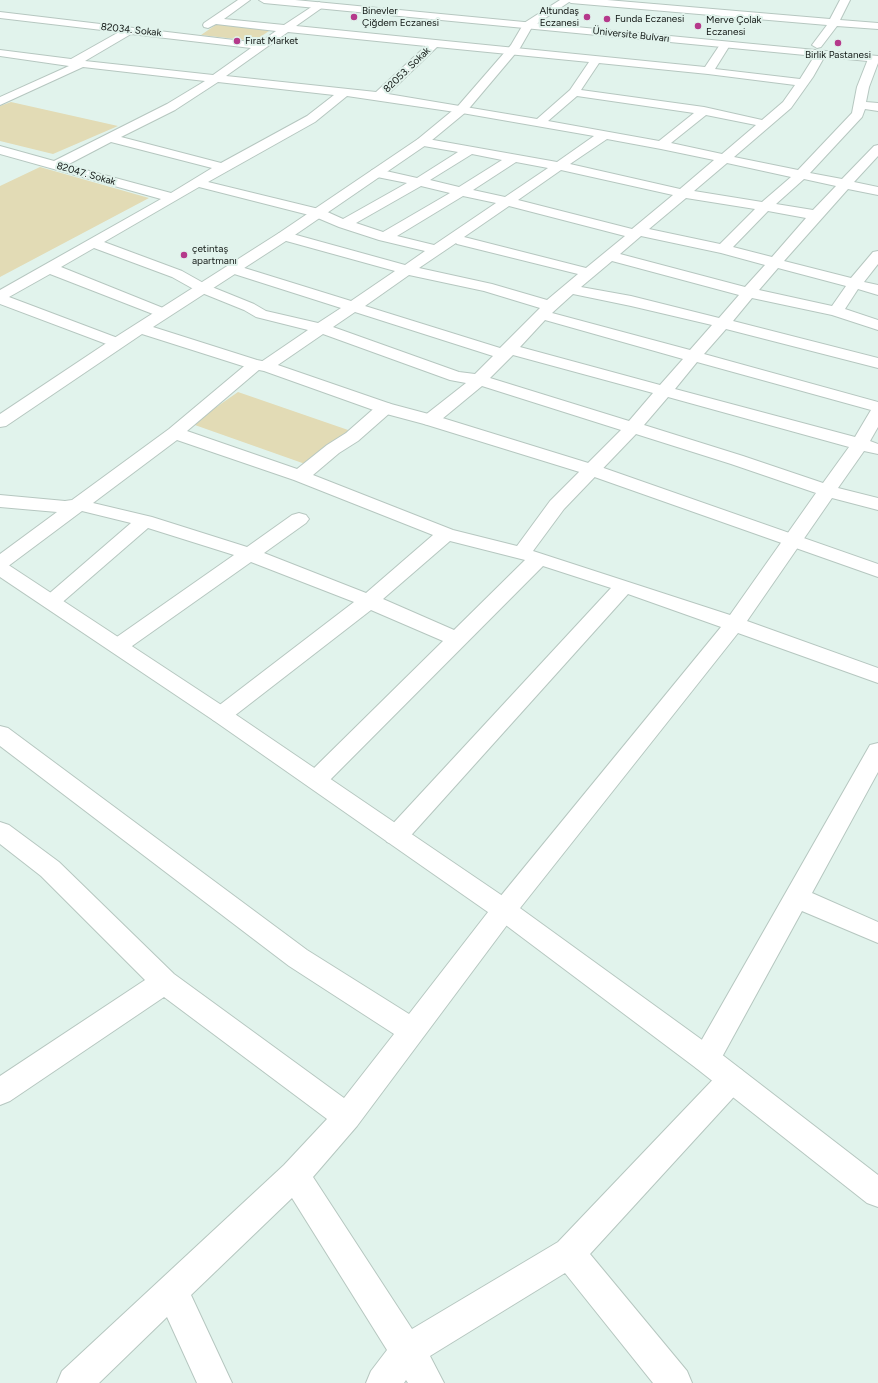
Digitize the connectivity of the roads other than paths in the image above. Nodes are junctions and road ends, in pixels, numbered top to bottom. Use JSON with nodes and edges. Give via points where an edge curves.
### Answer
{"nodes":[{"id":1,"x":246,"y":0,"type":"edge"},
{"id":2,"x":264,"y":0,"type":"edge"},
{"id":3,"x":340,"y":0,"type":"edge"},
{"id":4,"x":571,"y":0,"type":"edge"},
{"id":5,"x":714,"y":0,"type":"edge"},
{"id":6,"x":845,"y":0,"type":"edge"},
{"id":7,"x":563,"y":3,"type":"edge"},
{"id":8,"x":319,"y":5,"type":"junction"},
{"id":9,"x":2,"y":11,"type":"edge"},
{"id":10,"x":707,"y":11,"type":"junction"},
{"id":11,"x":213,"y":21,"type":"junction"},
{"id":12,"x":532,"y":22,"type":"junction"},
{"id":13,"x":834,"y":22,"type":"junction"},
{"id":14,"x":551,"y":24,"type":"junction"},
{"id":15,"x":878,"y":26,"type":"edge"},
{"id":16,"x":284,"y":29,"type":"junction"},
{"id":17,"x":130,"y":30,"type":"junction"},
{"id":18,"x":190,"y":36,"type":"junction"},
{"id":19,"x":434,"y":43,"type":"junction"},
{"id":20,"x":724,"y":45,"type":"junction"},
{"id":21,"x":261,"y":46,"type":"junction"},
{"id":22,"x":514,"y":49,"type":"junction"},
{"id":23,"x":819,"y":50,"type":"junction"},
{"id":24,"x":1,"y":54,"type":"edge"},
{"id":25,"x":877,"y":57,"type":"edge"},
{"id":26,"x":596,"y":60,"type":"junction"},
{"id":27,"x":78,"y":63,"type":"junction"},
{"id":28,"x":708,"y":71,"type":"junction"},
{"id":29,"x":218,"y":78,"type":"junction"},
{"id":30,"x":803,"y":82,"type":"junction"},
{"id":31,"x":344,"y":92,"type":"junction"},
{"id":32,"x":574,"y":92,"type":"junction"},
{"id":33,"x":379,"y":96,"type":"junction"},
{"id":34,"x":0,"y":100,"type":"edge"},
{"id":35,"x":859,"y":104,"type":"junction"},
{"id":36,"x":878,"y":107,"type":"edge"},
{"id":37,"x":462,"y":109,"type":"junction"},
{"id":38,"x":704,"y":111,"type":"junction"},
{"id":39,"x":539,"y":123,"type":"junction"},
{"id":40,"x":766,"y":124,"type":"junction"},
{"id":41,"x":604,"y":135,"type":"junction"},
{"id":42,"x":110,"y":138,"type":"junction"},
{"id":43,"x":422,"y":142,"type":"junction"},
{"id":44,"x":661,"y":145,"type":"junction"},
{"id":45,"x":878,"y":149,"type":"edge"},
{"id":46,"x":0,"y":150,"type":"edge"},
{"id":47,"x":470,"y":150,"type":"junction"},
{"id":48,"x":515,"y":158,"type":"junction"},
{"id":49,"x":724,"y":158,"type":"junction"},
{"id":50,"x":56,"y":165,"type":"junction"},
{"id":51,"x":560,"y":166,"type":"junction"},
{"id":52,"x":223,"y":167,"type":"junction"},
{"id":53,"x":377,"y":173,"type":"junction"},
{"id":54,"x":802,"y":174,"type":"junction"},
{"id":55,"x":417,"y":182,"type":"junction"},
{"id":56,"x":198,"y":183,"type":"junction"},
{"id":57,"x":844,"y":184,"type":"junction"},
{"id":58,"x":878,"y":191,"type":"edge"},
{"id":59,"x":460,"y":192,"type":"junction"},
{"id":60,"x":682,"y":193,"type":"junction"},
{"id":61,"x":173,"y":198,"type":"junction"},
{"id":62,"x":507,"y":201,"type":"junction"},
{"id":63,"x":765,"y":207,"type":"junction"},
{"id":64,"x":318,"y":213,"type":"junction"},
{"id":65,"x":816,"y":215,"type":"junction"},
{"id":66,"x":344,"y":224,"type":"junction"},
{"id":67,"x":636,"y":232,"type":"junction"},
{"id":68,"x":284,"y":236,"type":"junction"},
{"id":69,"x":384,"y":237,"type":"junction"},
{"id":70,"x":462,"y":241,"type":"dead end"},
{"id":71,"x":93,"y":243,"type":"junction"},
{"id":72,"x":435,"y":249,"type":"junction"},
{"id":73,"x":723,"y":249,"type":"junction"},
{"id":74,"x":878,"y":255,"type":"edge"},
{"id":75,"x":610,"y":256,"type":"junction"},
{"id":76,"x":775,"y":263,"type":"junction"},
{"id":77,"x":49,"y":268,"type":"junction"},
{"id":78,"x":233,"y":269,"type":"junction"},
{"id":79,"x":408,"y":270,"type":"junction"},
{"id":80,"x":590,"y":273,"type":"junction"},
{"id":81,"x":855,"y":284,"type":"junction"},
{"id":82,"x":202,"y":288,"type":"junction"},
{"id":83,"x":570,"y":289,"type":"junction"},
{"id":84,"x":878,"y":290,"type":"edge"},
{"id":85,"x":749,"y":292,"type":"junction"},
{"id":86,"x":0,"y":296,"type":"edge"},
{"id":87,"x":0,"y":300,"type":"edge"},
{"id":88,"x":354,"y":306,"type":"junction"},
{"id":89,"x":546,"y":311,"type":"junction"},
{"id":90,"x":836,"y":311,"type":"junction"},
{"id":91,"x":163,"y":313,"type":"junction"},
{"id":92,"x":722,"y":323,"type":"junction"},
{"id":93,"x":878,"y":325,"type":"edge"},
{"id":94,"x":141,"y":328,"type":"junction"},
{"id":95,"x":322,"y":329,"type":"junction"},
{"id":96,"x":116,"y":343,"type":"junction"},
{"id":97,"x":508,"y":352,"type":"junction"},
{"id":98,"x":693,"y":355,"type":"junction"},
{"id":99,"x":878,"y":363,"type":"edge"},
{"id":100,"x":261,"y":366,"type":"junction"},
{"id":101,"x":479,"y":380,"type":"junction"},
{"id":102,"x":663,"y":392,"type":"junction"},
{"id":103,"x":878,"y":406,"type":"edge"},
{"id":104,"x":385,"y":408,"type":"junction"},
{"id":105,"x":878,"y":412,"type":"edge"},
{"id":106,"x":430,"y":420,"type":"junction"},
{"id":107,"x":0,"y":422,"type":"edge"},
{"id":108,"x":632,"y":428,"type":"junction"},
{"id":109,"x":175,"y":433,"type":"junction"},
{"id":110,"x":860,"y":444,"type":"junction"},
{"id":111,"x":878,"y":449,"type":"edge"},
{"id":112,"x":592,"y":470,"type":"junction"},
{"id":113,"x":300,"y":476,"type":"junction"},
{"id":114,"x":827,"y":491,"type":"junction"},
{"id":115,"x":0,"y":501,"type":"edge"},
{"id":116,"x":878,"y":504,"type":"edge"},
{"id":117,"x":79,"y":505,"type":"junction"},
{"id":118,"x":299,"y":519,"type":"dead end"},
{"id":119,"x":145,"y":521,"type":"junction"},
{"id":120,"x":446,"y":534,"type":"junction"},
{"id":121,"x":792,"y":541,"type":"junction"},
{"id":122,"x":250,"y":554,"type":"junction"},
{"id":123,"x":530,"y":556,"type":"junction"},
{"id":124,"x":1,"y":569,"type":"edge"},
{"id":125,"x":878,"y":571,"type":"edge"},
{"id":126,"x":624,"y":586,"type":"junction"},
{"id":127,"x":368,"y":601,"type":"junction"},
{"id":128,"x":51,"y":602,"type":"junction"},
{"id":129,"x":734,"y":624,"type":"junction"},
{"id":130,"x":457,"y":639,"type":"junction"},
{"id":131,"x":118,"y":646,"type":"junction"},
{"id":132,"x":878,"y":676,"type":"edge"},
{"id":133,"x":221,"y":715,"type":"junction"},
{"id":134,"x":0,"y":734,"type":"edge"},
{"id":135,"x":878,"y":751,"type":"edge"},
{"id":136,"x":316,"y":780,"type":"junction"},
{"id":137,"x":0,"y":831,"type":"edge"},
{"id":138,"x":396,"y":836,"type":"junction"},
{"id":139,"x":796,"y":897,"type":"junction"},
{"id":140,"x":504,"y":910,"type":"junction"},
{"id":141,"x":878,"y":933,"type":"edge"},
{"id":142,"x":164,"y":982,"type":"junction"},
{"id":143,"x":412,"y":1031,"type":"junction"},
{"id":144,"x":706,"y":1059,"type":"junction"},
{"id":145,"x":732,"y":1079,"type":"junction"},
{"id":146,"x":0,"y":1092,"type":"edge"},
{"id":147,"x":347,"y":1117,"type":"junction"},
{"id":148,"x":295,"y":1175,"type":"junction"},
{"id":149,"x":878,"y":1193,"type":"edge"},
{"id":150,"x":569,"y":1253,"type":"junction"},
{"id":151,"x":172,"y":1291,"type":"junction"},
{"id":152,"x":406,"y":1351,"type":"junction"},
{"id":153,"x":74,"y":1383,"type":"edge"},
{"id":154,"x":215,"y":1383,"type":"edge"},
{"id":155,"x":382,"y":1383,"type":"edge"},
{"id":156,"x":427,"y":1383,"type":"edge"},
{"id":157,"x":675,"y":1383,"type":"edge"}],
"edges":[{"from":1,"to":11,"type":"street"},
{"from":2,"to":8,"type":"street","name":"Üniversite Bulvarı"},
{"from":3,"to":12,"type":"street","name":"Üniversite Bulvarı"},
{"from":4,"to":10,"type":"street"},
{"from":5,"to":10,"type":"street"},
{"from":6,"to":13,"type":"street"},
{"from":7,"to":12,"type":"street"},
{"from":7,"to":14,"type":"street"},
{"from":8,"to":12,"type":"street","name":"Üniversite Bulvarı"},
{"from":8,"to":16,"type":"street"},
{"from":9,"to":17,"type":"street","name":"82034. Sokak"},
{"from":10,"to":13,"type":"street"},
{"from":11,"to":16,"type":"street"},
{"from":11,"to":18,"type":"street"},
{"from":12,"to":14,"type":"street","name":"Üniversite Bulvarı"},
{"from":12,"to":22,"type":"street"},
{"from":13,"to":15,"type":"street"},
{"from":13,"to":23,"type":"street"},
{"from":14,"to":20,"type":"street","name":"Üniversite Bulvarı"},
{"from":14,"to":22,"type":"street"},
{"from":14,"to":23,"type":"street","name":"Üniversite Bulvarı"},
{"from":16,"to":19,"type":"street"},
{"from":16,"to":21,"type":"street"},
{"from":17,"to":18,"type":"street","name":"82034. Sokak"},
{"from":17,"to":27,"type":"street"},
{"from":18,"to":21,"type":"street","name":"82034. Sokak"},
{"from":19,"to":22,"type":"street"},
{"from":19,"to":33,"type":"street","name":"82053. Sokak"},
{"from":20,"to":23,"type":"street","name":"Üniversite Bulvarı"},
{"from":20,"to":28,"type":"street"},
{"from":21,"to":29,"type":"street"},
{"from":22,"to":26,"type":"street"},
{"from":22,"to":37,"type":"street"},
{"from":23,"to":25,"type":"street","name":"Üniversite Bulvarı"},
{"from":23,"to":30,"type":"street"},
{"from":24,"to":27,"type":"street"},
{"from":25,"to":35,"type":"street","via":[[863,87]]},
{"from":26,"to":28,"type":"street"},
{"from":26,"to":32,"type":"street"},
{"from":27,"to":29,"type":"street"},
{"from":27,"to":34,"type":"street"},
{"from":28,"to":30,"type":"street"},
{"from":29,"to":31,"type":"street"},
{"from":29,"to":42,"type":"street","via":[[171,107]]},
{"from":30,"to":40,"type":"street","via":[[787,105]]},
{"from":31,"to":33,"type":"street"},
{"from":31,"to":52,"type":"street","via":[[311,119]]},
{"from":32,"to":38,"type":"street"},
{"from":32,"to":39,"type":"street"},
{"from":33,"to":37,"type":"street"},
{"from":35,"to":36,"type":"street"},
{"from":35,"to":54,"type":"street","via":[[858,114]]},
{"from":37,"to":39,"type":"street"},
{"from":37,"to":43,"type":"street"},
{"from":38,"to":40,"type":"street"},
{"from":38,"to":44,"type":"street"},
{"from":39,"to":41,"type":"street"},
{"from":40,"to":49,"type":"street"},
{"from":41,"to":44,"type":"street"},
{"from":41,"to":51,"type":"street"},
{"from":42,"to":50,"type":"street"},
{"from":42,"to":52,"type":"street"},
{"from":43,"to":47,"type":"street"},
{"from":43,"to":53,"type":"street"},
{"from":44,"to":49,"type":"street"},
{"from":45,"to":57,"type":"street"},
{"from":46,"to":50,"type":"street","name":"82047. Sokak"},
{"from":47,"to":48,"type":"street"},
{"from":47,"to":55,"type":"street"},
{"from":48,"to":51,"type":"street"},
{"from":48,"to":59,"type":"street"},
{"from":49,"to":54,"type":"street"},
{"from":49,"to":60,"type":"street"},
{"from":50,"to":61,"type":"street","name":"82047. Sokak"},
{"from":51,"to":60,"type":"street"},
{"from":51,"to":62,"type":"street"},
{"from":52,"to":56,"type":"street"},
{"from":53,"to":55,"type":"street"},
{"from":53,"to":64,"type":"street"},
{"from":54,"to":57,"type":"street"},
{"from":54,"to":63,"type":"street"},
{"from":55,"to":59,"type":"street"},
{"from":55,"to":66,"type":"street"},
{"from":56,"to":61,"type":"street"},
{"from":56,"to":64,"type":"street"},
{"from":57,"to":58,"type":"street"},
{"from":57,"to":65,"type":"street"},
{"from":59,"to":62,"type":"street"},
{"from":59,"to":69,"type":"street"},
{"from":60,"to":63,"type":"street"},
{"from":60,"to":67,"type":"street"},
{"from":61,"to":71,"type":"street"},
{"from":62,"to":67,"type":"street"},
{"from":62,"to":72,"type":"street"},
{"from":63,"to":65,"type":"street"},
{"from":63,"to":73,"type":"street"},
{"from":64,"to":66,"type":"street"},
{"from":64,"to":68,"type":"street"},
{"from":65,"to":76,"type":"street"},
{"from":66,"to":69,"type":"street"},
{"from":67,"to":73,"type":"street"},
{"from":67,"to":75,"type":"street"},
{"from":68,"to":78,"type":"street"},
{"from":68,"to":79,"type":"street"},
{"from":69,"to":72,"type":"street"},
{"from":70,"to":80,"type":"street"},
{"from":71,"to":77,"type":"street"},
{"from":71,"to":82,"type":"street","via":[[177,274]]},
{"from":72,"to":79,"type":"street"},
{"from":73,"to":76,"type":"street"},
{"from":74,"to":81,"type":"street"},
{"from":75,"to":80,"type":"street"},
{"from":75,"to":85,"type":"street"},
{"from":76,"to":81,"type":"street"},
{"from":76,"to":85,"type":"street"},
{"from":77,"to":86,"type":"street"},
{"from":77,"to":91,"type":"street"},
{"from":78,"to":82,"type":"street"},
{"from":78,"to":88,"type":"street"},
{"from":79,"to":88,"type":"street"},
{"from":79,"to":89,"type":"street","via":[[487,287]]},
{"from":80,"to":83,"type":"street"},
{"from":81,"to":84,"type":"street"},
{"from":81,"to":90,"type":"street"},
{"from":82,"to":91,"type":"street"},
{"from":82,"to":95,"type":"street","via":[[261,314]]},
{"from":83,"to":89,"type":"street"},
{"from":83,"to":92,"type":"street"},
{"from":85,"to":90,"type":"street"},
{"from":85,"to":92,"type":"street"},
{"from":87,"to":96,"type":"street"},
{"from":88,"to":95,"type":"street"},
{"from":88,"to":97,"type":"street"},
{"from":89,"to":97,"type":"street"},
{"from":89,"to":98,"type":"street"},
{"from":90,"to":93,"type":"street"},
{"from":91,"to":94,"type":"street"},
{"from":92,"to":98,"type":"street"},
{"from":92,"to":99,"type":"street"},
{"from":94,"to":96,"type":"street"},
{"from":94,"to":100,"type":"street"},
{"from":95,"to":100,"type":"street"},
{"from":95,"to":101,"type":"street","via":[[456,376]]},
{"from":96,"to":107,"type":"street"},
{"from":97,"to":101,"type":"street"},
{"from":97,"to":102,"type":"street"},
{"from":98,"to":102,"type":"street"},
{"from":98,"to":103,"type":"street"},
{"from":100,"to":104,"type":"street"},
{"from":100,"to":109,"type":"street"},
{"from":101,"to":106,"type":"street"},
{"from":101,"to":108,"type":"street"},
{"from":102,"to":108,"type":"street"},
{"from":102,"to":110,"type":"street"},
{"from":104,"to":106,"type":"street"},
{"from":104,"to":113,"type":"street","via":[[352,437]]},
{"from":105,"to":110,"type":"street"},
{"from":106,"to":112,"type":"street"},
{"from":108,"to":112,"type":"street"},
{"from":108,"to":114,"type":"street"},
{"from":109,"to":113,"type":"street"},
{"from":109,"to":117,"type":"street"},
{"from":110,"to":111,"type":"street"},
{"from":110,"to":114,"type":"street"},
{"from":112,"to":121,"type":"street"},
{"from":112,"to":123,"type":"street","via":[[558,506]]},
{"from":113,"to":120,"type":"street"},
{"from":114,"to":116,"type":"street"},
{"from":114,"to":121,"type":"street"},
{"from":115,"to":117,"type":"street","via":[[12,500],[65,507]]},
{"from":117,"to":119,"type":"street"},
{"from":117,"to":124,"type":"street"},
{"from":118,"to":122,"type":"street"},
{"from":119,"to":122,"type":"street"},
{"from":119,"to":128,"type":"street"},
{"from":120,"to":123,"type":"street"},
{"from":120,"to":127,"type":"street"},
{"from":121,"to":125,"type":"street"},
{"from":121,"to":129,"type":"street"},
{"from":122,"to":127,"type":"street"},
{"from":122,"to":131,"type":"street"},
{"from":123,"to":126,"type":"street"},
{"from":123,"to":130,"type":"street"},
{"from":124,"to":128,"type":"street"},
{"from":126,"to":129,"type":"street"},
{"from":126,"to":138,"type":"street"},
{"from":127,"to":130,"type":"street"},
{"from":127,"to":133,"type":"street"},
{"from":128,"to":131,"type":"street"},
{"from":129,"to":132,"type":"street"},
{"from":129,"to":140,"type":"street"},
{"from":130,"to":136,"type":"street"},
{"from":131,"to":133,"type":"street"},
{"from":133,"to":136,"type":"street"},
{"from":134,"to":143,"type":"street","via":[[298,958]]},
{"from":135,"to":139,"type":"street"},
{"from":136,"to":138,"type":"street"},
{"from":137,"to":142,"type":"street","via":[[50,869]]},
{"from":138,"to":140,"type":"street"},
{"from":139,"to":141,"type":"street"},
{"from":139,"to":144,"type":"street"},
{"from":140,"to":143,"type":"street"},
{"from":140,"to":144,"type":"street"},
{"from":142,"to":146,"type":"street"},
{"from":142,"to":147,"type":"street"},
{"from":143,"to":147,"type":"street"},
{"from":144,"to":145,"type":"street"},
{"from":145,"to":149,"type":"street"},
{"from":145,"to":150,"type":"street"},
{"from":147,"to":148,"type":"street"},
{"from":148,"to":151,"type":"street"},
{"from":148,"to":152,"type":"street"},
{"from":150,"to":152,"type":"street"},
{"from":150,"to":157,"type":"street"},
{"from":151,"to":153,"type":"street"},
{"from":151,"to":154,"type":"street"},
{"from":152,"to":155,"type":"street"},
{"from":152,"to":156,"type":"street"}]}
